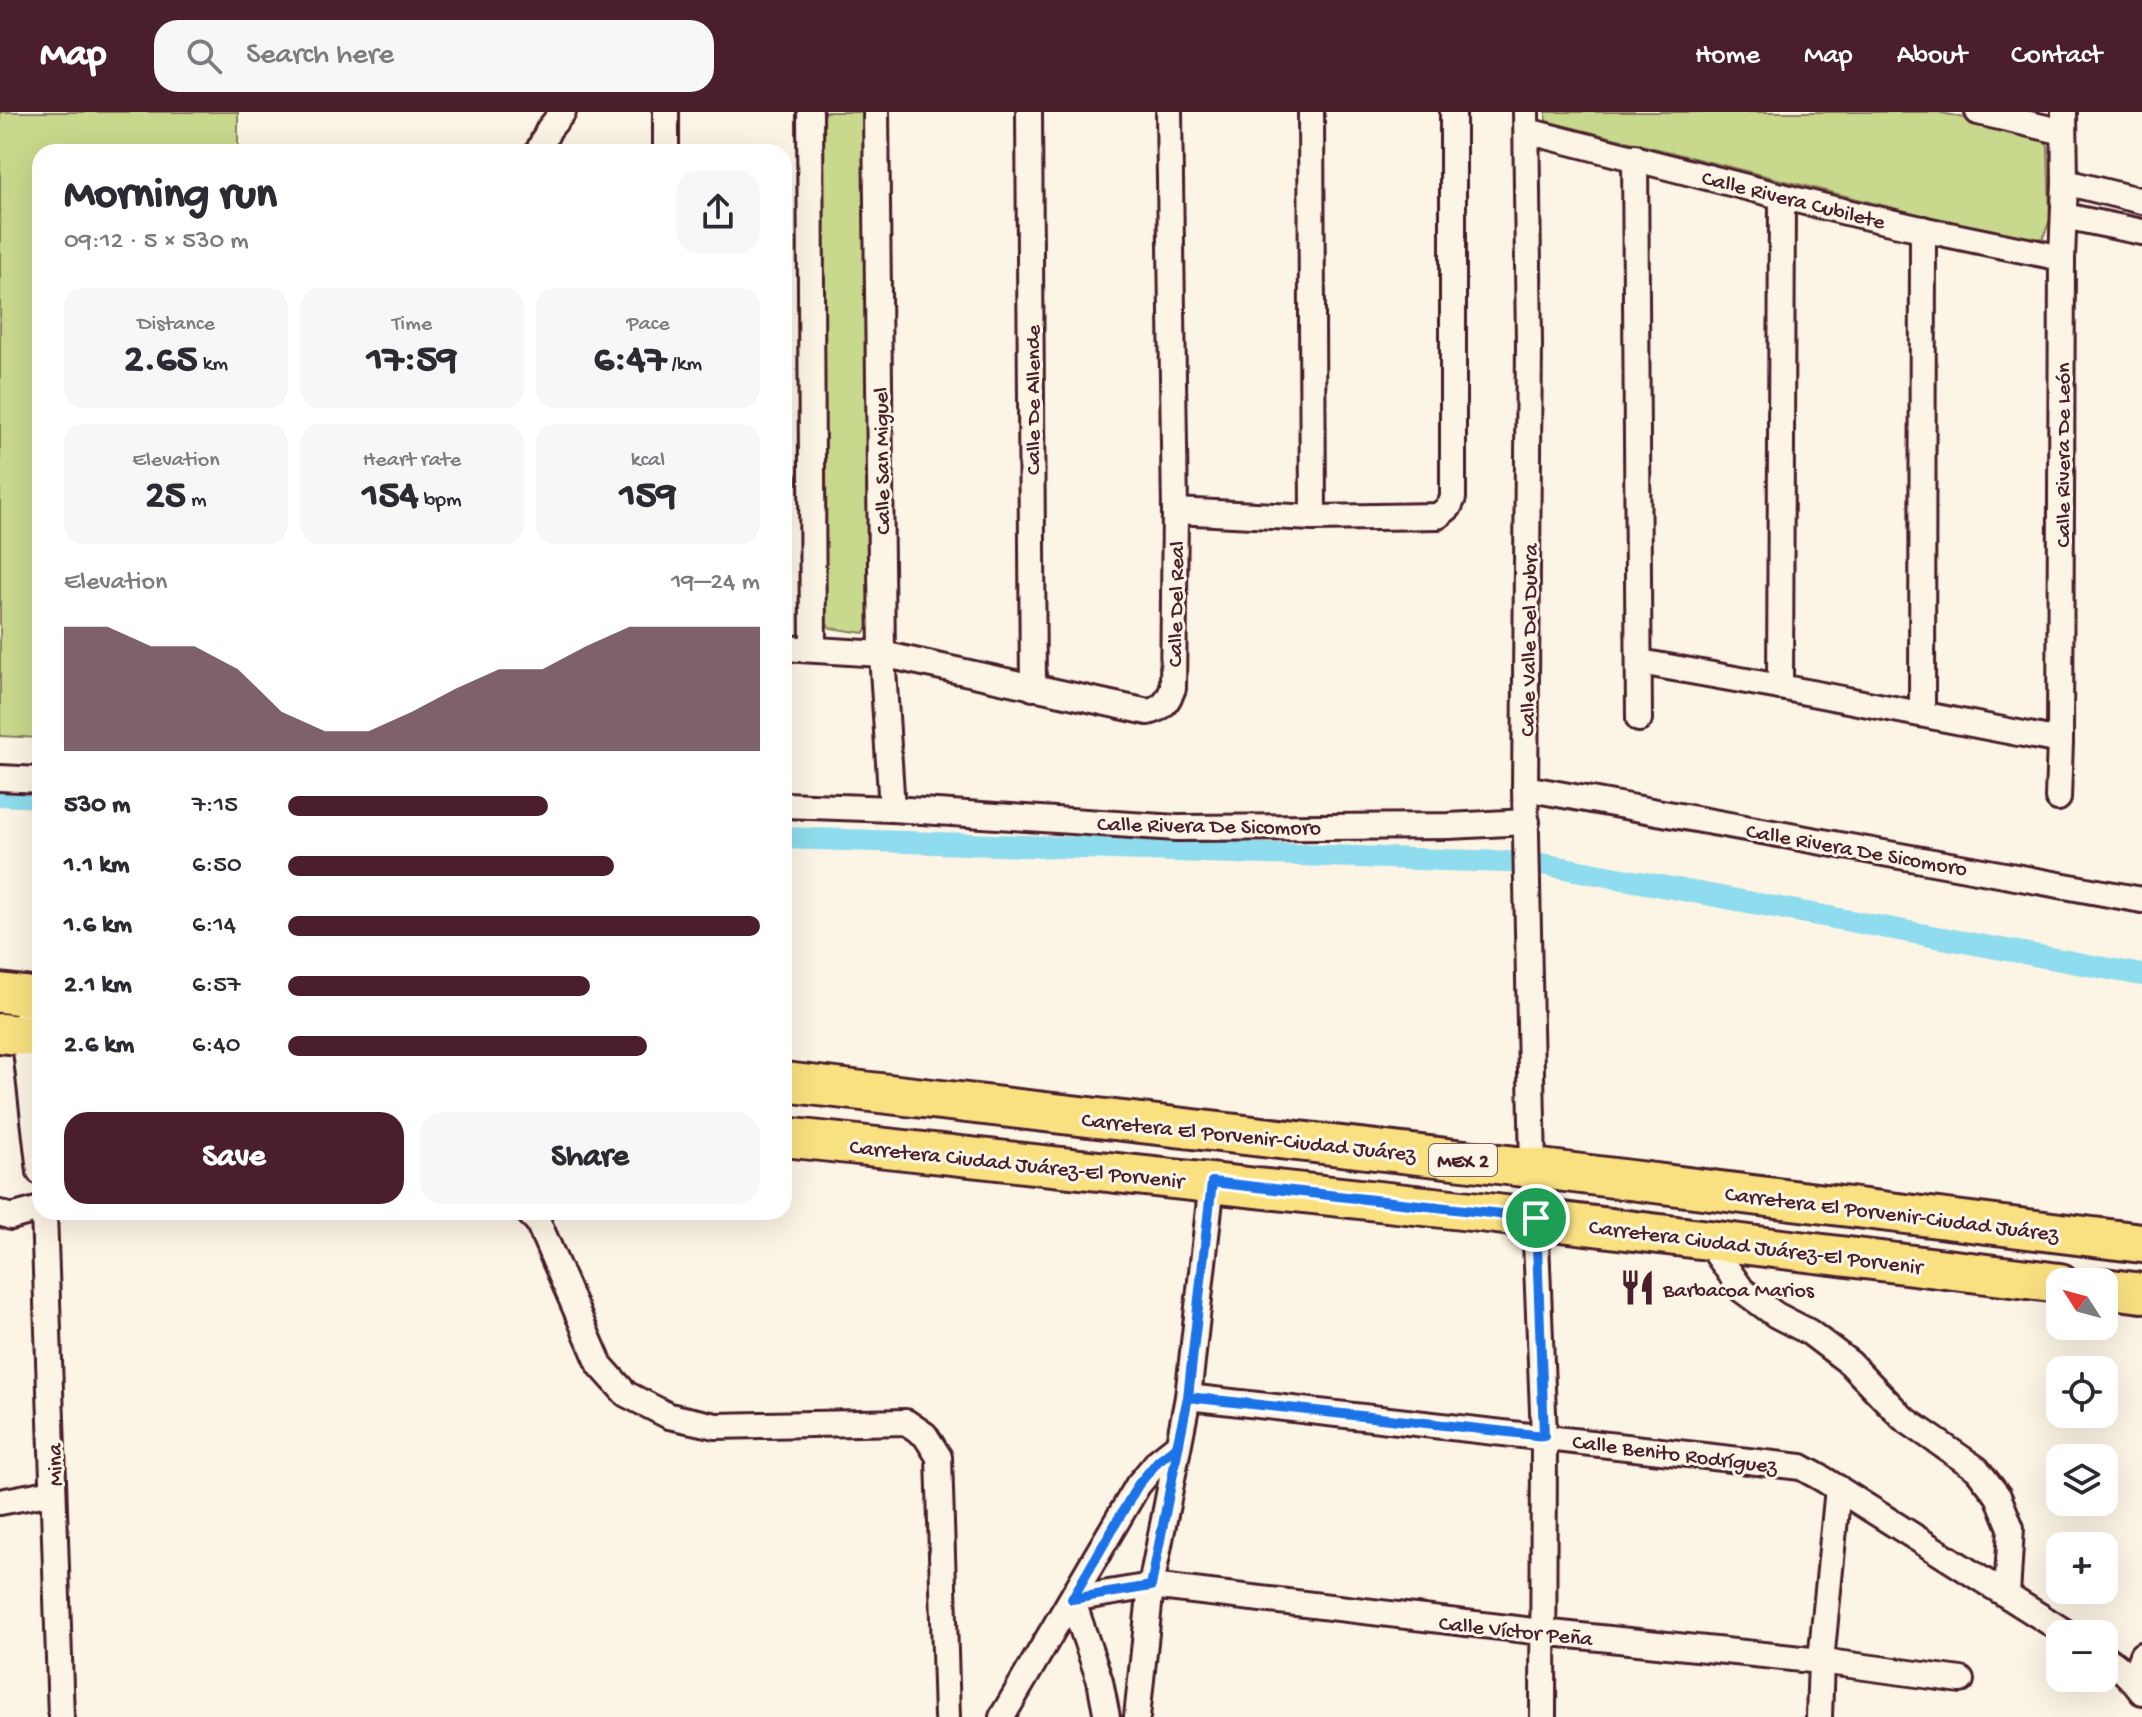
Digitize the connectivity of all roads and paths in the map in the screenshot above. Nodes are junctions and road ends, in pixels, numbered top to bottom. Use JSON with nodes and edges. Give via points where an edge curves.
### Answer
{"nodes":[{"id":1,"x":563,"y":112,"type":"edge"},
{"id":2,"x":666,"y":112,"type":"edge"},
{"id":3,"x":810,"y":112,"type":"edge"},
{"id":4,"x":876,"y":112,"type":"edge"},
{"id":5,"x":1029,"y":112,"type":"edge"},
{"id":6,"x":1169,"y":112,"type":"edge"},
{"id":7,"x":1311,"y":112,"type":"edge"},
{"id":8,"x":1453,"y":112,"type":"edge"},
{"id":9,"x":1978,"y":112,"type":"edge"},
{"id":10,"x":1526,"y":122,"type":"edge"},
{"id":11,"x":2064,"y":122,"type":"edge"},
{"id":12,"x":542,"y":144,"type":"edge"},
{"id":13,"x":666,"y":144,"type":"edge"},
{"id":14,"x":1635,"y":157,"type":"junction"},
{"id":15,"x":2065,"y":182,"type":"junction"},
{"id":16,"x":1782,"y":196,"type":"junction"},
{"id":17,"x":2142,"y":201,"type":"edge"},
{"id":18,"x":2064,"y":216,"type":"junction"},
{"id":19,"x":1923,"y":229,"type":"junction"},
{"id":20,"x":2142,"y":232,"type":"edge"},
{"id":21,"x":2062,"y":258,"type":"junction"},
{"id":22,"x":1175,"y":511,"type":"junction"},
{"id":23,"x":1313,"y":518,"type":"junction"},
{"id":24,"x":792,"y":648,"type":"edge"},
{"id":25,"x":813,"y":649,"type":"junction"},
{"id":26,"x":882,"y":654,"type":"junction"},
{"id":27,"x":1640,"y":662,"type":"junction"},
{"id":28,"x":1780,"y":687,"type":"junction"},
{"id":29,"x":1033,"y":688,"type":"junction"},
{"id":30,"x":1922,"y":713,"type":"junction"},
{"id":31,"x":1639,"y":719,"type":"dead end"},
{"id":32,"x":2060,"y":741,"type":"junction"},
{"id":33,"x":0,"y":778,"type":"edge"},
{"id":34,"x":32,"y":780,"type":"edge"},
{"id":35,"x":1525,"y":788,"type":"junction"},
{"id":36,"x":2058,"y":798,"type":"dead end"},
{"id":37,"x":792,"y":805,"type":"edge"},
{"id":38,"x":892,"y":809,"type":"junction"},
{"id":39,"x":1527,"y":831,"type":"junction"},
{"id":40,"x":2142,"y":900,"type":"edge"},
{"id":41,"x":20,"y":996,"type":"edge"},
{"id":42,"x":21,"y":1035,"type":"edge"},
{"id":43,"x":792,"y":1083,"type":"edge"},
{"id":44,"x":32,"y":1114,"type":"edge"},
{"id":45,"x":792,"y":1138,"type":"edge"},
{"id":46,"x":1533,"y":1168,"type":"junction"},
{"id":47,"x":1212,"y":1182,"type":"junction"},
{"id":48,"x":32,"y":1212,"type":"edge"},
{"id":49,"x":0,"y":1213,"type":"edge"},
{"id":50,"x":1536,"y":1218,"type":"junction"},
{"id":51,"x":42,"y":1220,"type":"edge"},
{"id":52,"x":538,"y":1220,"type":"edge"},
{"id":53,"x":1707,"y":1240,"type":"junction"},
{"id":54,"x":2142,"y":1243,"type":"edge"},
{"id":55,"x":2046,"y":1281,"type":"edge"},
{"id":56,"x":2118,"y":1290,"type":"edge"},
{"id":57,"x":2142,"y":1293,"type":"edge"},
{"id":58,"x":1188,"y":1397,"type":"junction"},
{"id":59,"x":1544,"y":1436,"type":"junction"},
{"id":60,"x":1177,"y":1446,"type":"junction"},
{"id":61,"x":1838,"y":1488,"type":"junction"},
{"id":62,"x":53,"y":1492,"type":"junction"},
{"id":63,"x":0,"y":1502,"type":"edge"},
{"id":64,"x":1151,"y":1586,"type":"junction"},
{"id":65,"x":2007,"y":1595,"type":"junction"},
{"id":66,"x":1072,"y":1599,"type":"junction"},
{"id":67,"x":2046,"y":1620,"type":"edge"},
{"id":68,"x":1542,"y":1632,"type":"junction"},
{"id":69,"x":2142,"y":1655,"type":"edge"},
{"id":70,"x":1821,"y":1661,"type":"junction"},
{"id":71,"x":2118,"y":1666,"type":"edge"},
{"id":72,"x":1961,"y":1680,"type":"dead end"},
{"id":73,"x":2137,"y":1685,"type":"edge"},
{"id":74,"x":61,"y":1717,"type":"edge"},
{"id":75,"x":947,"y":1717,"type":"edge"},
{"id":76,"x":1002,"y":1717,"type":"edge"},
{"id":77,"x":1107,"y":1717,"type":"edge"},
{"id":78,"x":1137,"y":1717,"type":"edge"},
{"id":79,"x":1543,"y":1717,"type":"edge"},
{"id":80,"x":1819,"y":1717,"type":"edge"}],
"edges":[{"from":1,"to":12,"type":"street"},
{"from":2,"to":13,"type":"street"},
{"from":3,"to":25,"type":"street"},
{"from":4,"to":26,"type":"street","name":"Calle San Miguel"},
{"from":5,"to":29,"type":"street","name":"Calle De Allende"},
{"from":6,"to":22,"type":"street","name":"Calle Del Real"},
{"from":7,"to":23,"type":"street"},
{"from":8,"to":23,"type":"street","via":[[1453,498],[1438,516]]},
{"from":9,"to":11,"type":"street"},
{"from":10,"to":14,"type":"street","name":"Calle Rivera Cubilete"},
{"from":10,"to":35,"type":"street","name":"Calle Valle Del Dubra"},
{"from":11,"to":15,"type":"street","name":"Calle Rivera De León"},
{"from":14,"to":16,"type":"street","name":"Calle Rivera Cubilete"},
{"from":14,"to":27,"type":"street"},
{"from":15,"to":17,"type":"street"},
{"from":15,"to":18,"type":"street","name":"Calle Rivera De León"},
{"from":16,"to":19,"type":"street","name":"Calle Rivera Cubilete"},
{"from":16,"to":28,"type":"street"},
{"from":18,"to":20,"type":"street"},
{"from":18,"to":21,"type":"street","name":"Calle Rivera De León"},
{"from":19,"to":21,"type":"street","name":"Calle Rivera Cubilete"},
{"from":19,"to":30,"type":"street"},
{"from":21,"to":32,"type":"street","name":"Calle Rivera De León"},
{"from":22,"to":23,"type":"street"},
{"from":22,"to":29,"type":"street","name":"Calle Del Real","via":[[1173,688],[1164,706],[1148,712]]},
{"from":24,"to":25,"type":"street","name":"Calle Del Real"},
{"from":25,"to":26,"type":"street","name":"Calle Del Real"},
{"from":26,"to":29,"type":"street","name":"Calle Del Real"},
{"from":26,"to":38,"type":"street","name":"Calle San Miguel"},
{"from":27,"to":28,"type":"street"},
{"from":27,"to":31,"type":"street"},
{"from":28,"to":30,"type":"street"},
{"from":30,"to":32,"type":"street"},
{"from":32,"to":36,"type":"street","name":"Calle Rivera De León"},
{"from":33,"to":34,"type":"street"},
{"from":35,"to":39,"type":"street","name":"Calle Valle Del Dubra"},
{"from":35,"to":40,"type":"street","name":"Calle Rivera De Sicomoro"},
{"from":37,"to":38,"type":"street","name":"Calle Rivera De Sicomoro"},
{"from":38,"to":39,"type":"street","name":"Calle Rivera De Sicomoro","via":[[1177,828],[1449,826]]},
{"from":39,"to":46,"type":"street","name":"Calle Valle Del Dubra"},
{"from":41,"to":42,"type":"street"},
{"from":42,"to":44,"type":"street"},
{"from":43,"to":46,"type":"main road","name":"Carretera El Porvenir-Ciudad Juárez","number":"MEX 2"},
{"from":45,"to":47,"type":"main road","name":"Carretera Ciudad Juárez-El Porvenir","number":"MEX 2"},
{"from":46,"to":50,"type":"street","name":"Calle Valle Del Dubra"},
{"from":46,"to":54,"type":"main road","name":"Carretera El Porvenir-Ciudad Juárez","number":"MEX 2"},
{"from":47,"to":50,"type":"main road","name":"Carretera Ciudad Juárez-El Porvenir","number":"MEX 2"},
{"from":47,"to":58,"type":"street"},
{"from":48,"to":49,"type":"street","via":[[11,1217]]},
{"from":50,"to":53,"type":"main road","name":"Carretera Ciudad Juárez-El Porvenir","number":"MEX 2"},
{"from":50,"to":59,"type":"street","name":"Calle Valle Del Dubra"},
{"from":51,"to":62,"type":"street","name":"Mina"},
{"from":52,"to":75,"type":"street","via":[[600,1365],[626,1394],[669,1416],[716,1426],[906,1422],[925,1435],[939,1457]]},
{"from":53,"to":55,"type":"main road","name":"Carretera Ciudad Juárez-El Porvenir","number":"MEX 2"},
{"from":53,"to":65,"type":"street","via":[[1742,1290],[1850,1363],[1903,1418],[1977,1469],[1998,1496],[2011,1528]]},
{"from":56,"to":57,"type":"main road"},
{"from":58,"to":59,"type":"street","name":"Calle Benito Rodríguez"},
{"from":58,"to":60,"type":"street"},
{"from":59,"to":61,"type":"street","name":"Calle Benito Rodríguez","via":[[1801,1467]]},
{"from":59,"to":68,"type":"street","name":"Calle Valle Del Dubra"},
{"from":60,"to":64,"type":"street"},
{"from":60,"to":66,"type":"street","via":[[1138,1485]]},
{"from":61,"to":65,"type":"street","name":"Calle Benito Rodríguez"},
{"from":61,"to":70,"type":"street"},
{"from":62,"to":63,"type":"street"},
{"from":62,"to":74,"type":"street","name":"Mina"},
{"from":64,"to":66,"type":"street","name":"Calle Víctor Peña"},
{"from":64,"to":68,"type":"street","name":"Calle Víctor Peña"},
{"from":64,"to":78,"type":"street"},
{"from":65,"to":67,"type":"street","name":"Calle Benito Rodríguez"},
{"from":66,"to":76,"type":"street"},
{"from":66,"to":77,"type":"street"},
{"from":68,"to":70,"type":"street","name":"Calle Víctor Peña"},
{"from":68,"to":79,"type":"street","name":"Calle Valle Del Dubra"},
{"from":69,"to":73,"type":"street"},
{"from":70,"to":72,"type":"street","name":"Calle Víctor Peña"},
{"from":70,"to":80,"type":"street"},
{"from":71,"to":73,"type":"street"}]}
